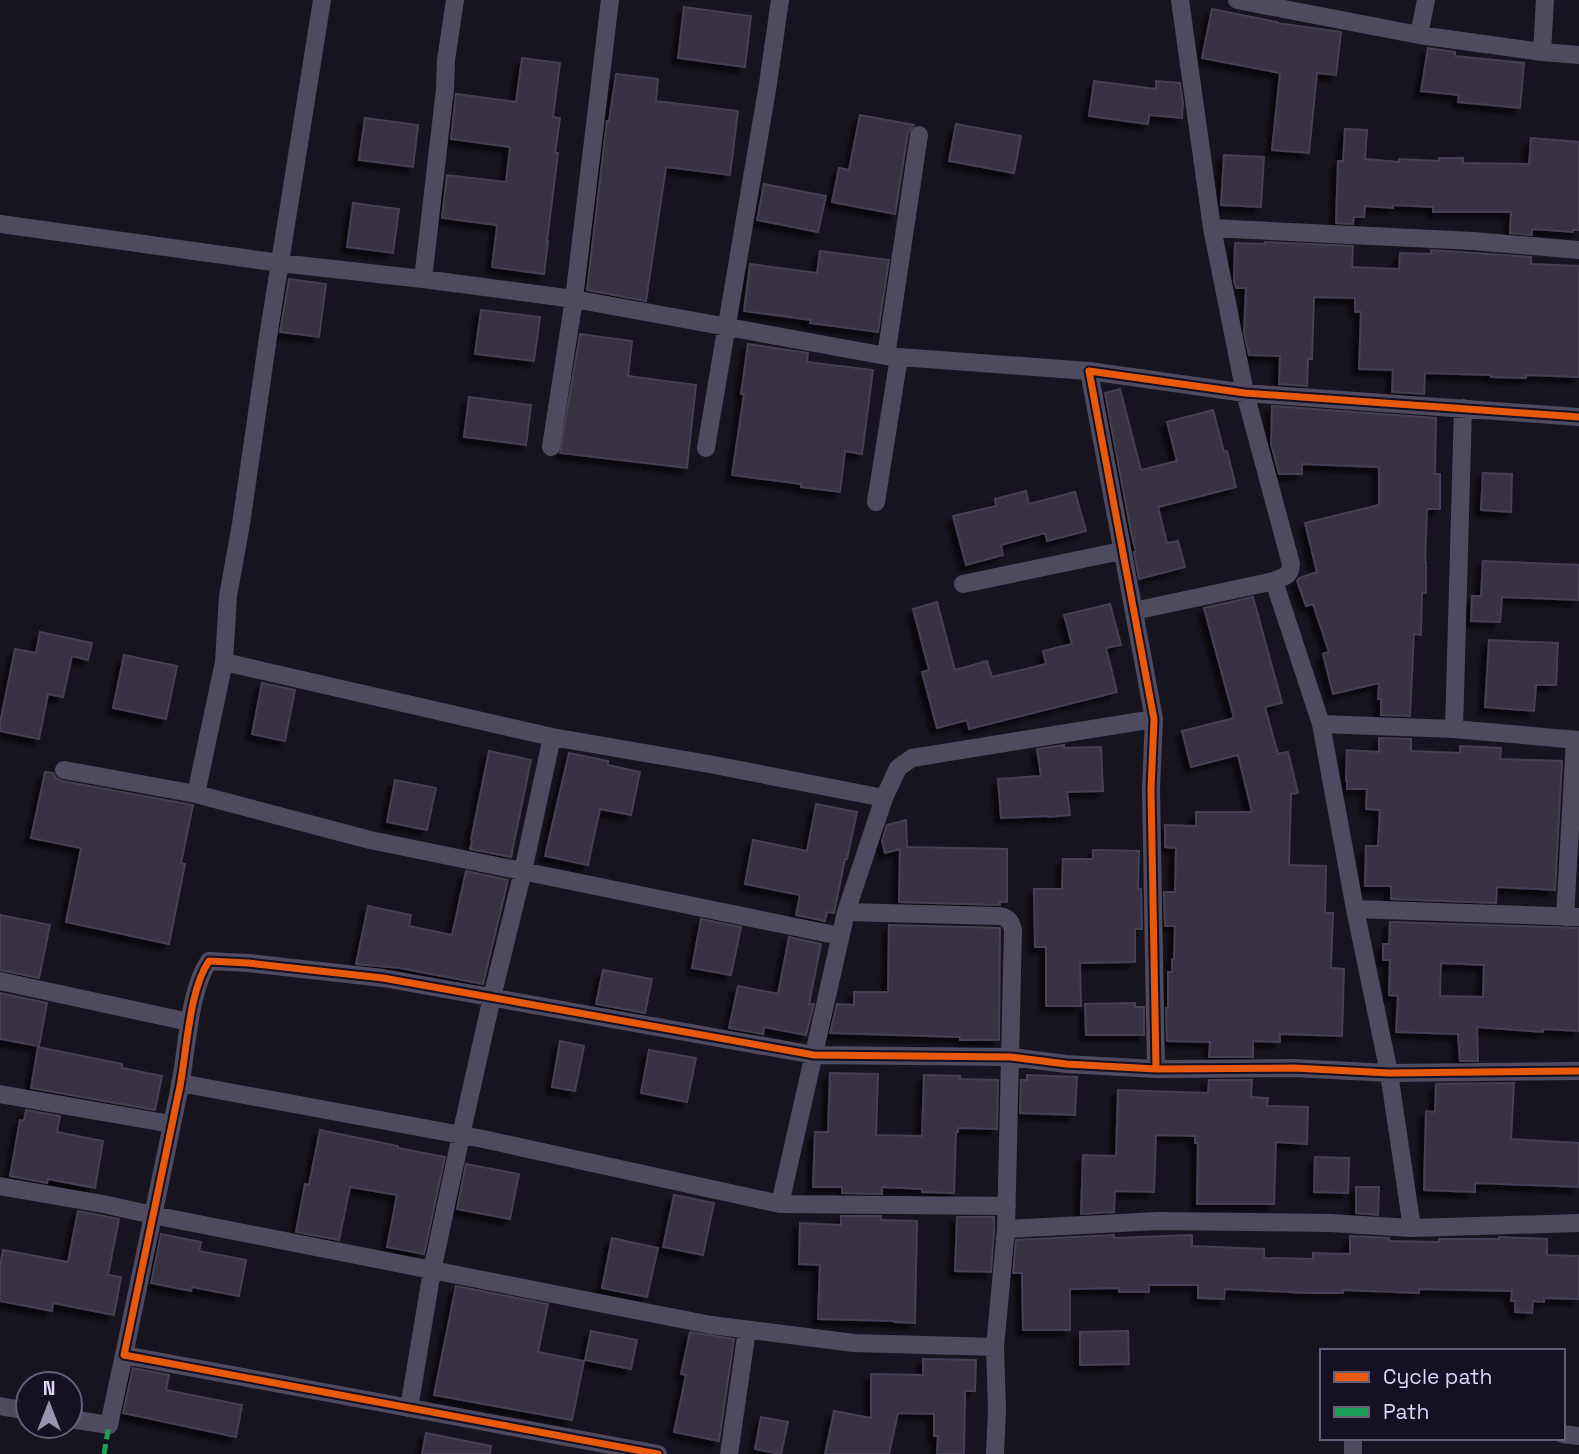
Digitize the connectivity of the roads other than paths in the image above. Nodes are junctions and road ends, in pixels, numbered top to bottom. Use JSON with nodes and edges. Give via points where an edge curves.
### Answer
{"nodes":[{"id":1,"x":322,"y":0,"type":"edge"},
{"id":2,"x":455,"y":0,"type":"edge"},
{"id":3,"x":610,"y":0,"type":"edge"},
{"id":4,"x":780,"y":0,"type":"edge"},
{"id":5,"x":1180,"y":0,"type":"edge"},
{"id":6,"x":1237,"y":0,"type":"edge"},
{"id":7,"x":1426,"y":0,"type":"edge"},
{"id":8,"x":1545,"y":0,"type":"edge"},
{"id":9,"x":1271,"y":3,"type":"edge"},
{"id":10,"x":1419,"y":35,"type":"junction"},
{"id":11,"x":1542,"y":52,"type":"junction"},
{"id":12,"x":1579,"y":55,"type":"edge"},
{"id":13,"x":919,"y":135,"type":"dead end"},
{"id":14,"x":0,"y":224,"type":"edge"},
{"id":15,"x":1212,"y":228,"type":"junction"},
{"id":16,"x":1579,"y":250,"type":"edge"},
{"id":17,"x":280,"y":263,"type":"junction"},
{"id":18,"x":423,"y":279,"type":"junction"},
{"id":19,"x":574,"y":299,"type":"junction"},
{"id":20,"x":727,"y":327,"type":"junction"},
{"id":21,"x":892,"y":357,"type":"junction"},
{"id":22,"x":1089,"y":371,"type":"junction"},
{"id":23,"x":1245,"y":393,"type":"junction"},
{"id":24,"x":1463,"y":408,"type":"junction"},
{"id":25,"x":1579,"y":417,"type":"edge"},
{"id":26,"x":551,"y":447,"type":"dead end"},
{"id":27,"x":706,"y":448,"type":"dead end"},
{"id":28,"x":876,"y":502,"type":"dead end"},
{"id":29,"x":1121,"y":551,"type":"junction"},
{"id":30,"x":1274,"y":581,"type":"junction"},
{"id":31,"x":963,"y":584,"type":"dead end"},
{"id":32,"x":1134,"y":611,"type":"junction"},
{"id":33,"x":224,"y":663,"type":"junction"},
{"id":34,"x":1154,"y":719,"type":"junction"},
{"id":35,"x":1321,"y":724,"type":"junction"},
{"id":36,"x":1454,"y":729,"type":"junction"},
{"id":37,"x":552,"y":737,"type":"junction"},
{"id":38,"x":1577,"y":740,"type":"edge"},
{"id":39,"x":64,"y":770,"type":"dead end"},
{"id":40,"x":195,"y":794,"type":"junction"},
{"id":41,"x":884,"y":798,"type":"junction"},
{"id":42,"x":523,"y":871,"type":"junction"},
{"id":43,"x":1355,"y":909,"type":"junction"},
{"id":44,"x":846,"y":912,"type":"junction"},
{"id":45,"x":1572,"y":917,"type":"edge"},
{"id":46,"x":840,"y":936,"type":"junction"},
{"id":47,"x":0,"y":981,"type":"edge"},
{"id":48,"x":492,"y":997,"type":"junction"},
{"id":49,"x":189,"y":1022,"type":"junction"},
{"id":50,"x":814,"y":1055,"type":"junction"},
{"id":51,"x":1011,"y":1057,"type":"junction"},
{"id":52,"x":1156,"y":1069,"type":"junction"},
{"id":53,"x":1579,"y":1071,"type":"edge"},
{"id":54,"x":1389,"y":1073,"type":"junction"},
{"id":55,"x":180,"y":1083,"type":"junction"},
{"id":56,"x":0,"y":1094,"type":"edge"},
{"id":57,"x":171,"y":1124,"type":"junction"},
{"id":58,"x":461,"y":1135,"type":"junction"},
{"id":59,"x":0,"y":1186,"type":"edge"},
{"id":60,"x":780,"y":1204,"type":"junction"},
{"id":61,"x":1007,"y":1206,"type":"junction"},
{"id":62,"x":153,"y":1215,"type":"junction"},
{"id":63,"x":1579,"y":1223,"type":"edge"},
{"id":64,"x":1412,"y":1228,"type":"junction"},
{"id":65,"x":1006,"y":1229,"type":"junction"},
{"id":66,"x":432,"y":1270,"type":"junction"},
{"id":67,"x":747,"y":1330,"type":"junction"},
{"id":68,"x":995,"y":1347,"type":"junction"},
{"id":69,"x":124,"y":1355,"type":"junction"},
{"id":70,"x":409,"y":1408,"type":"junction"},
{"id":71,"x":84,"y":1421,"type":"edge"},
{"id":72,"x":658,"y":1454,"type":"edge"},
{"id":73,"x":729,"y":1454,"type":"edge"},
{"id":74,"x":995,"y":1454,"type":"edge"}],
"edges":[{"from":1,"to":17,"type":"street"},
{"from":2,"to":18,"type":"street"},
{"from":3,"to":19,"type":"street"},
{"from":4,"to":20,"type":"street"},
{"from":5,"to":15,"type":"street"},
{"from":6,"to":9,"type":"street"},
{"from":7,"to":10,"type":"street"},
{"from":8,"to":11,"type":"street"},
{"from":9,"to":10,"type":"street"},
{"from":10,"to":11,"type":"street"},
{"from":11,"to":12,"type":"street"},
{"from":13,"to":21,"type":"street"},
{"from":14,"to":17,"type":"street"},
{"from":15,"to":16,"type":"street"},
{"from":15,"to":23,"type":"street"},
{"from":17,"to":18,"type":"street"},
{"from":17,"to":33,"type":"street","via":[[228,596]]},
{"from":18,"to":19,"type":"street"},
{"from":19,"to":20,"type":"street"},
{"from":19,"to":26,"type":"street"},
{"from":20,"to":21,"type":"street"},
{"from":20,"to":27,"type":"street"},
{"from":21,"to":22,"type":"street"},
{"from":21,"to":28,"type":"street"},
{"from":22,"to":23,"type":"street"},
{"from":22,"to":29,"type":"street"},
{"from":23,"to":24,"type":"street"},
{"from":23,"to":30,"type":"street","via":[[1291,564],[1287,576]]},
{"from":24,"to":25,"type":"street"},
{"from":24,"to":36,"type":"street"},
{"from":29,"to":31,"type":"street"},
{"from":29,"to":32,"type":"street"},
{"from":30,"to":32,"type":"street"},
{"from":30,"to":35,"type":"street"},
{"from":32,"to":34,"type":"street"},
{"from":33,"to":37,"type":"street"},
{"from":33,"to":40,"type":"street"},
{"from":34,"to":41,"type":"street","via":[[912,758],[898,768]]},
{"from":34,"to":52,"type":"street"},
{"from":35,"to":36,"type":"street"},
{"from":35,"to":43,"type":"street"},
{"from":36,"to":38,"type":"street"},
{"from":37,"to":41,"type":"street"},
{"from":37,"to":42,"type":"street"},
{"from":38,"to":45,"type":"street"},
{"from":39,"to":40,"type":"street"},
{"from":40,"to":42,"type":"street","via":[[370,840]]},
{"from":41,"to":44,"type":"street"},
{"from":42,"to":46,"type":"street"},
{"from":42,"to":48,"type":"street"},
{"from":43,"to":45,"type":"street"},
{"from":43,"to":54,"type":"street"},
{"from":44,"to":46,"type":"street"},
{"from":44,"to":51,"type":"street","via":[[1006,917],[1013,930]]},
{"from":46,"to":50,"type":"street"},
{"from":47,"to":49,"type":"street"},
{"from":48,"to":49,"type":"street","via":[[383,978],[209,961],[202,971]]},
{"from":48,"to":50,"type":"street"},
{"from":48,"to":58,"type":"street"},
{"from":49,"to":55,"type":"street"},
{"from":50,"to":51,"type":"street"},
{"from":50,"to":60,"type":"street"},
{"from":51,"to":52,"type":"street"},
{"from":51,"to":61,"type":"street"},
{"from":52,"to":54,"type":"street"},
{"from":53,"to":54,"type":"street"},
{"from":54,"to":64,"type":"street"},
{"from":55,"to":57,"type":"street"},
{"from":55,"to":58,"type":"street"},
{"from":56,"to":57,"type":"street"},
{"from":57,"to":62,"type":"street"},
{"from":58,"to":60,"type":"street"},
{"from":58,"to":66,"type":"street"},
{"from":59,"to":62,"type":"street"},
{"from":60,"to":61,"type":"street"},
{"from":61,"to":65,"type":"street"},
{"from":62,"to":66,"type":"street"},
{"from":62,"to":69,"type":"street"},
{"from":63,"to":64,"type":"street"},
{"from":64,"to":65,"type":"street","via":[[1158,1221]]},
{"from":65,"to":68,"type":"street"},
{"from":66,"to":67,"type":"street"},
{"from":66,"to":70,"type":"street"},
{"from":67,"to":68,"type":"street","via":[[854,1343]]},
{"from":67,"to":73,"type":"street"},
{"from":68,"to":74,"type":"street"},
{"from":69,"to":70,"type":"street"},
{"from":69,"to":71,"type":"street","via":[[109,1425]]},
{"from":70,"to":72,"type":"street"}]}
